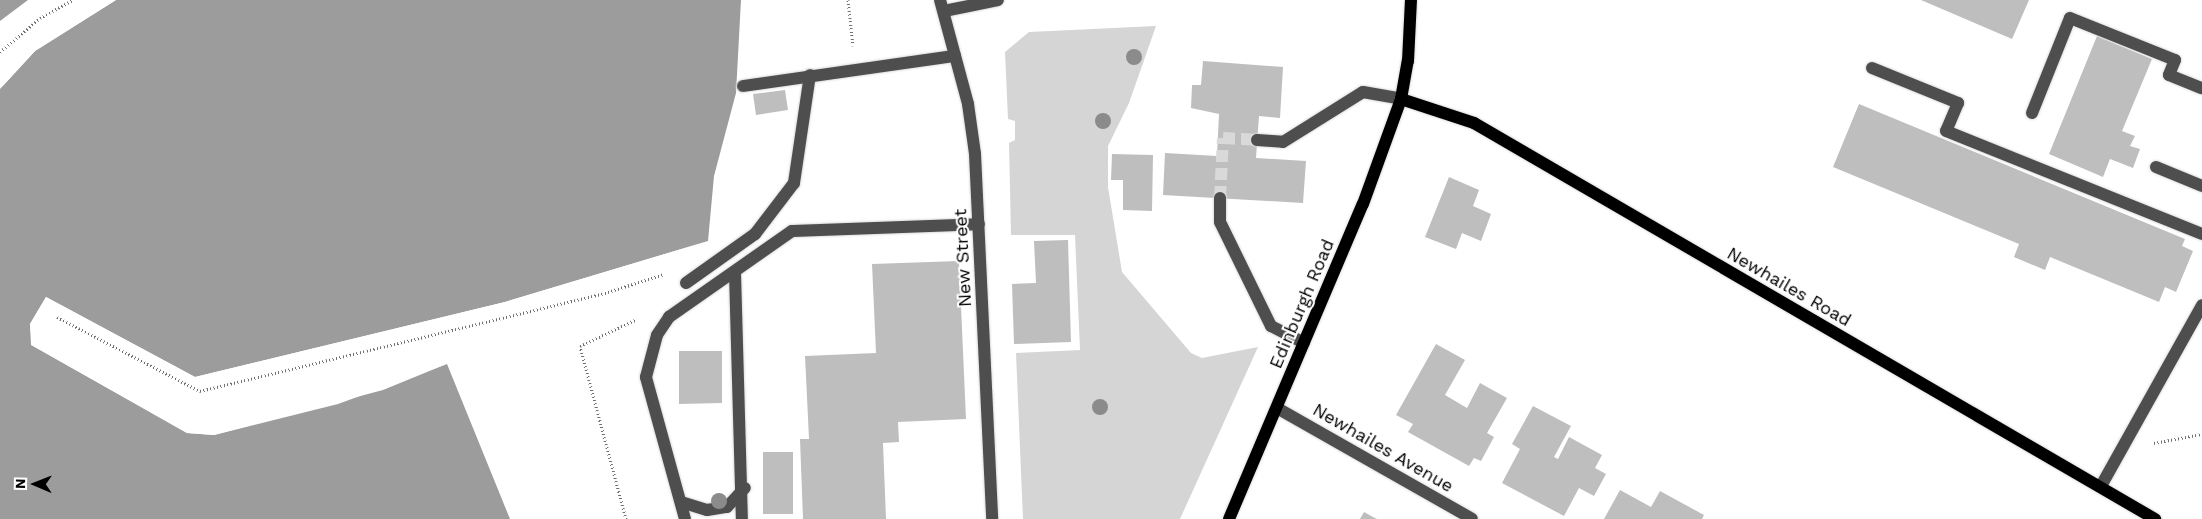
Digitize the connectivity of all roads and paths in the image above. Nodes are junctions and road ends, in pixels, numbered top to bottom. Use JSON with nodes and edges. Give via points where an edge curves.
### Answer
{"nodes":[{"id":1,"x":73,"y":0,"type":"edge"},
{"id":2,"x":848,"y":0,"type":"edge"},
{"id":3,"x":998,"y":0,"type":"edge"},
{"id":4,"x":1411,"y":0,"type":"edge"},
{"id":5,"x":942,"y":6,"type":"edge"},
{"id":6,"x":0,"y":52,"type":"edge"},
{"id":7,"x":956,"y":56,"type":"junction"},
{"id":8,"x":880,"y":66,"type":"junction"},
{"id":9,"x":1872,"y":68,"type":"dead end"},
{"id":10,"x":810,"y":75,"type":"junction"},
{"id":11,"x":743,"y":86,"type":"dead end"},
{"id":12,"x":2202,"y":88,"type":"edge"},
{"id":13,"x":1400,"y":99,"type":"junction"},
{"id":14,"x":2032,"y":113,"type":"dead end"},
{"id":15,"x":1257,"y":140,"type":"tunnel mouth"},
{"id":16,"x":2156,"y":167,"type":"dead end"},
{"id":17,"x":2202,"y":186,"type":"edge"},
{"id":18,"x":1220,"y":198,"type":"tunnel mouth"},
{"id":19,"x":979,"y":224,"type":"junction"},
{"id":20,"x":2202,"y":234,"type":"edge"},
{"id":21,"x":735,"y":273,"type":"junction"},
{"id":22,"x":686,"y":283,"type":"joint"},
{"id":23,"x":2202,"y":305,"type":"edge"},
{"id":24,"x":57,"y":317,"type":"dead end"},
{"id":25,"x":639,"y":318,"type":"dead end"},
{"id":26,"x":1304,"y":343,"type":"junction"},
{"id":27,"x":1276,"y":408,"type":"junction"},
{"id":28,"x":2202,"y":434,"type":"edge"},
{"id":29,"x":2125,"y":443,"type":"junction"},
{"id":30,"x":2101,"y":486,"type":"junction"},
{"id":31,"x":745,"y":488,"type":"junction"},
{"id":32,"x":681,"y":502,"type":"junction"},
{"id":33,"x":626,"y":519,"type":"edge"},
{"id":34,"x":685,"y":519,"type":"edge"},
{"id":35,"x":742,"y":519,"type":"edge"},
{"id":36,"x":992,"y":519,"type":"edge"},
{"id":37,"x":1229,"y":519,"type":"edge"},
{"id":38,"x":1472,"y":519,"type":"edge"},
{"id":39,"x":2155,"y":519,"type":"edge"}],
"edges":[{"from":1,"to":6,"type":"path","via":[[40,18]]},
{"from":2,"to":8,"type":"path","via":[[852,45]]},
{"from":3,"to":5,"type":"street"},
{"from":4,"to":13,"type":"main road","name":"Edinburgh Road","via":[[1408,61]]},
{"from":5,"to":7,"type":"street","name":"New Street"},
{"from":7,"to":8,"type":"street"},
{"from":7,"to":19,"type":"street","name":"New Street","via":[[968,104]]},
{"from":8,"to":10,"type":"street"},
{"from":9,"to":20,"type":"street","via":[[1958,103],[1946,131]]},
{"from":10,"to":11,"type":"street"},
{"from":10,"to":22,"type":"street","via":[[794,184],[755,234]]},
{"from":12,"to":14,"type":"street","via":[[2169,75],[2175,60],[2070,18]]},
{"from":13,"to":15,"type":"street","via":[[1363,92],[1283,142]]},
{"from":13,"to":26,"type":"main road","name":"Edinburgh Road","via":[[1363,204]]},
{"from":13,"to":30,"type":"main road","name":"Newhailes Road","via":[[1474,123]]},
{"from":16,"to":17,"type":"street"},
{"from":18,"to":26,"type":"street","via":[[1220,222],[1271,326]]},
{"from":19,"to":21,"type":"street","via":[[792,231],[758,251]]},
{"from":19,"to":36,"type":"street","name":"New Street"},
{"from":21,"to":31,"type":"street"},
{"from":21,"to":32,"type":"street","via":[[704,288],[669,317],[648,358],[646,377]]},
{"from":22,"to":24,"type":"path","via":[[673,271],[608,292],[200,392]]},
{"from":23,"to":29,"type":"street"},
{"from":25,"to":33,"type":"path","via":[[580,346]]},
{"from":26,"to":27,"type":"main road","name":"Edinburgh Road"},
{"from":27,"to":37,"type":"main road","name":"Edinburgh Road"},
{"from":27,"to":38,"type":"street","name":"Newhailes Avenue"},
{"from":28,"to":29,"type":"path","via":[[2164,443]]},
{"from":29,"to":30,"type":"street"},
{"from":30,"to":39,"type":"main road","name":"Newhailes Road"},
{"from":31,"to":32,"type":"street","via":[[727,507],[707,510]]},
{"from":31,"to":35,"type":"street"},
{"from":32,"to":34,"type":"street"}]}
